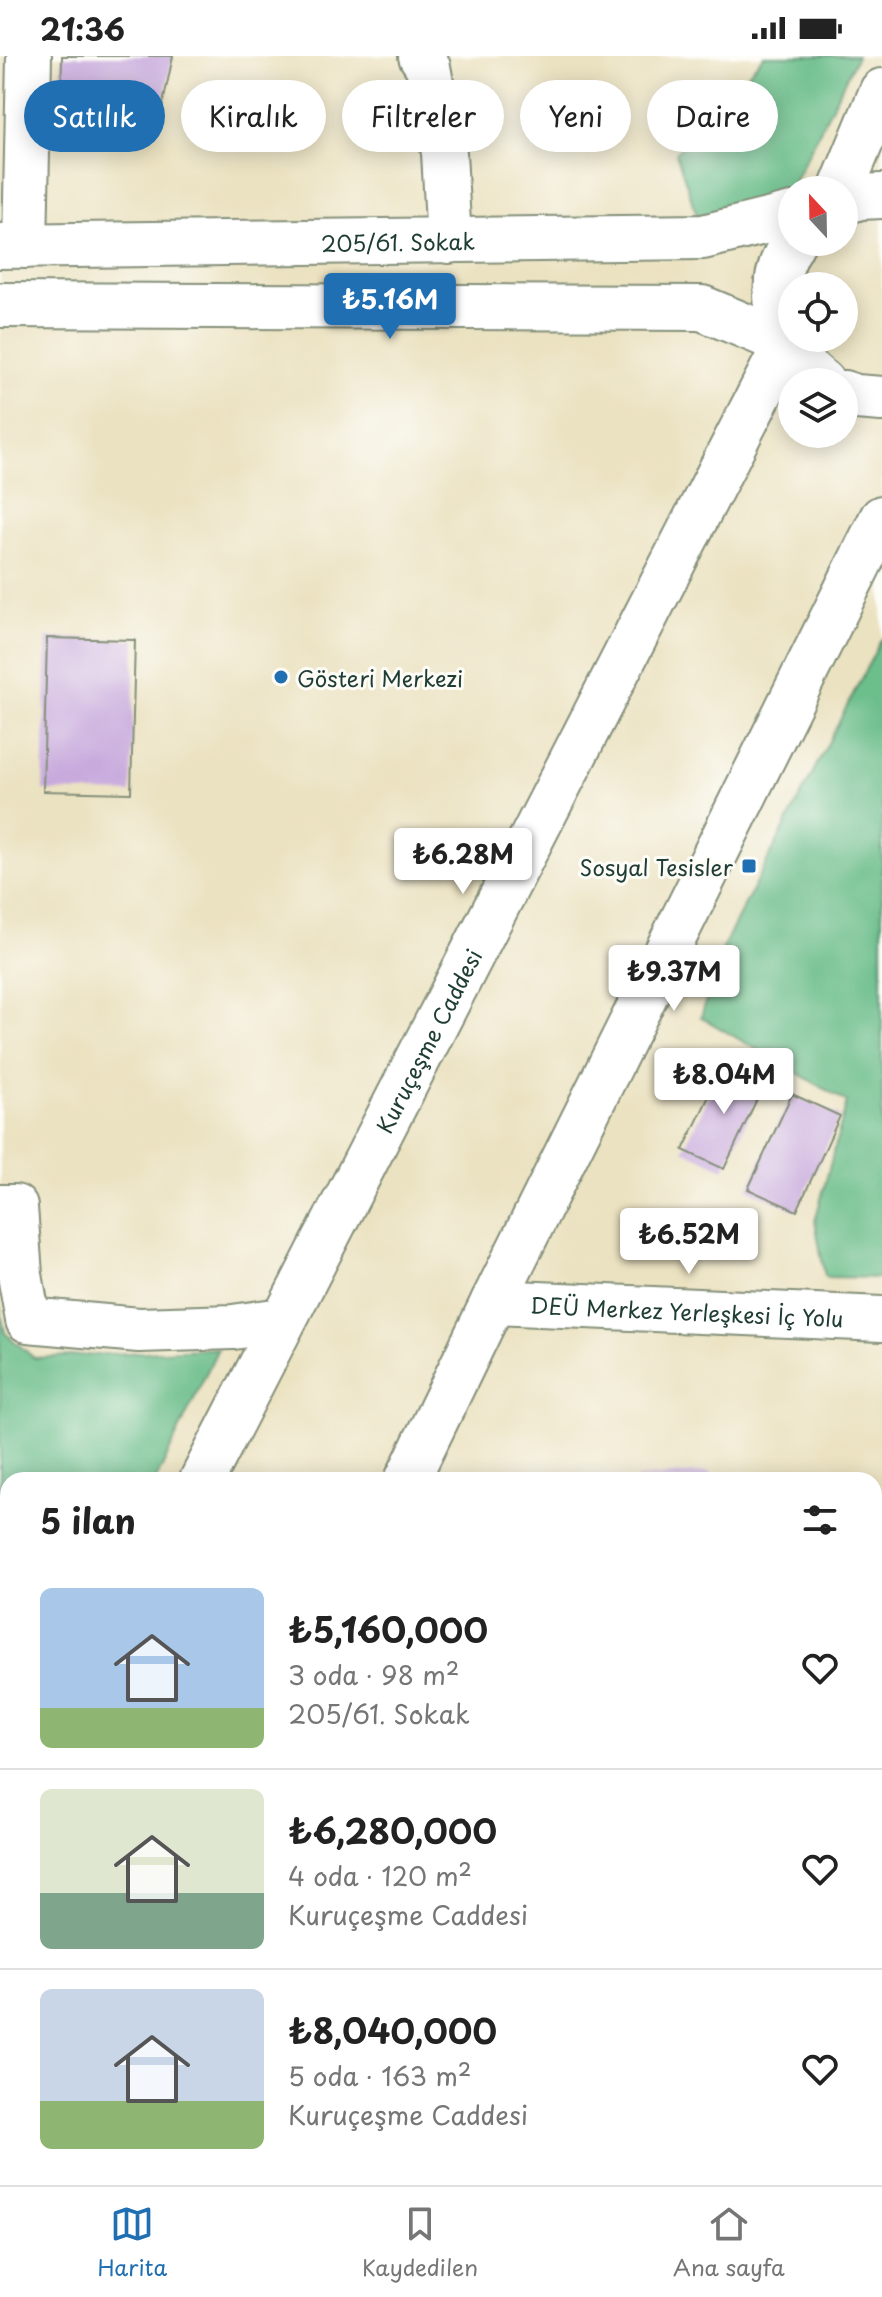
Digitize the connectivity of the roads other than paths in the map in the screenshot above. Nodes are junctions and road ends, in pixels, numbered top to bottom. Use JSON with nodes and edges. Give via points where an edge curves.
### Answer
{"nodes":[{"id":1,"x":29,"y":56,"type":"edge"},
{"id":2,"x":421,"y":56,"type":"edge"},
{"id":3,"x":882,"y":91,"type":"edge"},
{"id":4,"x":847,"y":176,"type":"edge"},
{"id":5,"x":882,"y":196,"type":"edge"},
{"id":6,"x":858,"y":198,"type":"edge"},
{"id":7,"x":778,"y":218,"type":"edge"},
{"id":8,"x":449,"y":241,"type":"junction"},
{"id":9,"x":13,"y":246,"type":"edge"},
{"id":10,"x":778,"y":277,"type":"edge"},
{"id":11,"x":0,"y":305,"type":"edge"},
{"id":12,"x":778,"y":315,"type":"edge"},
{"id":13,"x":778,"y":340,"type":"edge"},
{"id":14,"x":781,"y":352,"type":"edge"},
{"id":15,"x":858,"y":397,"type":"edge"},
{"id":16,"x":882,"y":399,"type":"edge"},
{"id":17,"x":882,"y":518,"type":"edge"},
{"id":18,"x":0,"y":1207,"type":"edge"},
{"id":19,"x":493,"y":1302,"type":"junction"},
{"id":20,"x":882,"y":1319,"type":"edge"},
{"id":21,"x":282,"y":1320,"type":"junction"},
{"id":22,"x":206,"y":1472,"type":"edge"},
{"id":23,"x":411,"y":1472,"type":"edge"}],
"edges":[{"from":1,"to":9,"type":"street"},
{"from":2,"to":8,"type":"street","via":[[428,67],[444,153]]},
{"from":3,"to":4,"type":"street"},
{"from":5,"to":6,"type":"street"},
{"from":7,"to":8,"type":"street","name":"205/61. Sokak","via":[[703,237]]},
{"from":8,"to":9,"type":"street","name":"205/61. Sokak"},
{"from":10,"to":12,"type":"street"},
{"from":11,"to":13,"type":"street","via":[[702,308]]},
{"from":14,"to":21,"type":"street","name":"Kuruçeşme Caddesi"},
{"from":15,"to":16,"type":"street"},
{"from":17,"to":19,"type":"street"},
{"from":18,"to":21,"type":"street","via":[[15,1207],[28,1320],[139,1330]]},
{"from":19,"to":20,"type":"street","name":"DEÜ Merkez Yerleşkesi İç Yolu"},
{"from":19,"to":23,"type":"street"},
{"from":21,"to":22,"type":"street","name":"Kuruçeşme Caddesi"}]}
